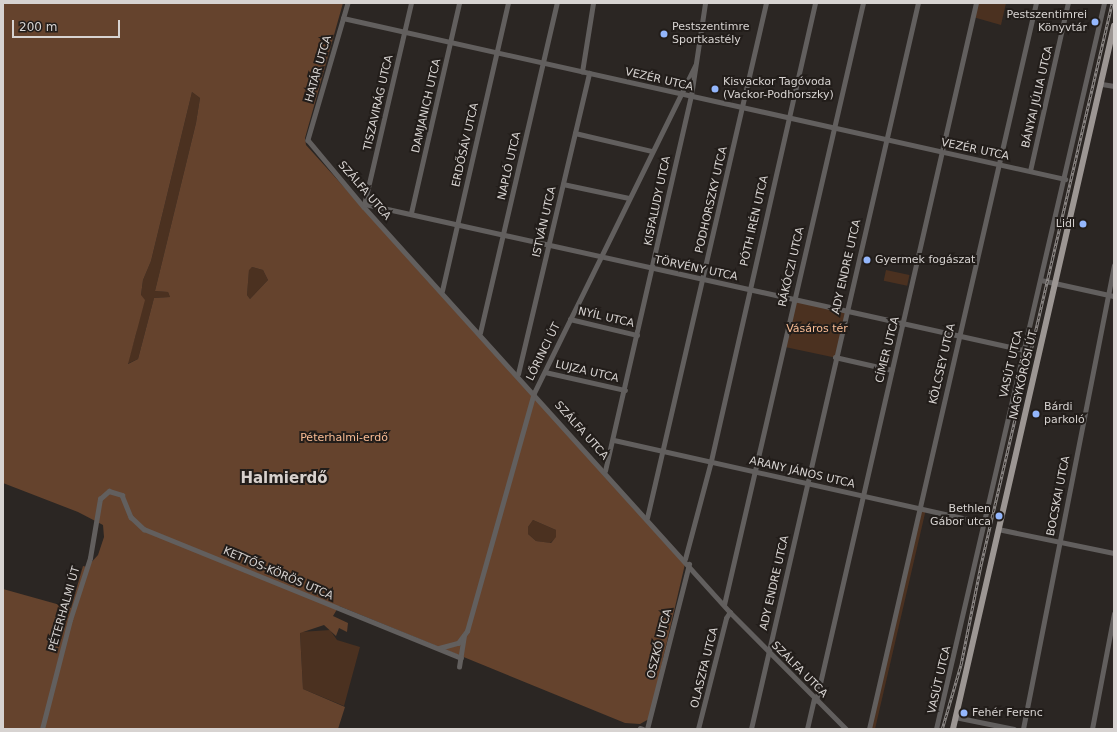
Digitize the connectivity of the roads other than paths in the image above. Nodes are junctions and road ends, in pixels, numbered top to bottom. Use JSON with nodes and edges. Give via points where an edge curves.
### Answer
{"nodes":[{"id":1,"x":348,"y":3,"type":"edge"},
{"id":2,"x":411,"y":3,"type":"edge"},
{"id":3,"x":459,"y":3,"type":"edge"},
{"id":4,"x":508,"y":3,"type":"edge"},
{"id":5,"x":557,"y":3,"type":"edge"},
{"id":6,"x":593,"y":3,"type":"edge"},
{"id":7,"x":705,"y":3,"type":"edge"},
{"id":8,"x":766,"y":3,"type":"edge"},
{"id":9,"x":815,"y":3,"type":"edge"},
{"id":10,"x":863,"y":3,"type":"edge"},
{"id":11,"x":918,"y":3,"type":"edge"},
{"id":12,"x":976,"y":3,"type":"edge"},
{"id":13,"x":1036,"y":3,"type":"edge"},
{"id":14,"x":1068,"y":3,"type":"edge"},
{"id":15,"x":1104,"y":3,"type":"edge"},
{"id":16,"x":343,"y":18,"type":"junction"},
{"id":17,"x":1114,"y":26,"type":"edge"},
{"id":18,"x":404,"y":32,"type":"junction"},
{"id":19,"x":450,"y":43,"type":"junction"},
{"id":20,"x":497,"y":53,"type":"junction"},
{"id":21,"x":543,"y":64,"type":"junction"},
{"id":22,"x":695,"y":66,"type":"junction"},
{"id":23,"x":582,"y":72,"type":"junction"},
{"id":24,"x":588,"y":73,"type":"junction"},
{"id":25,"x":1102,"y":84,"type":"junction"},
{"id":26,"x":1114,"y":86,"type":"edge"},
{"id":27,"x":680,"y":94,"type":"junction"},
{"id":28,"x":691,"y":96,"type":"junction"},
{"id":29,"x":742,"y":108,"type":"junction"},
{"id":30,"x":788,"y":118,"type":"junction"},
{"id":31,"x":833,"y":128,"type":"junction"},
{"id":32,"x":575,"y":133,"type":"junction"},
{"id":33,"x":308,"y":140,"type":"joint"},
{"id":34,"x":885,"y":140,"type":"junction"},
{"id":35,"x":652,"y":151,"type":"junction"},
{"id":36,"x":943,"y":153,"type":"junction"},
{"id":37,"x":999,"y":164,"type":"junction"},
{"id":38,"x":1030,"y":171,"type":"junction"},
{"id":39,"x":1065,"y":179,"type":"junction"},
{"id":40,"x":563,"y":184,"type":"junction"},
{"id":41,"x":629,"y":198,"type":"junction"},
{"id":42,"x":364,"y":205,"type":"junction"},
{"id":43,"x":411,"y":213,"type":"junction"},
{"id":44,"x":457,"y":224,"type":"junction"},
{"id":45,"x":503,"y":235,"type":"junction"},
{"id":46,"x":550,"y":244,"type":"junction"},
{"id":47,"x":601,"y":256,"type":"junction"},
{"id":48,"x":1114,"y":266,"type":"edge"},
{"id":49,"x":652,"y":269,"type":"junction"},
{"id":50,"x":702,"y":280,"type":"junction"},
{"id":51,"x":1041,"y":280,"type":"junction"},
{"id":52,"x":1055,"y":283,"type":"junction"},
{"id":53,"x":749,"y":290,"type":"junction"},
{"id":54,"x":442,"y":291,"type":"junction"},
{"id":55,"x":1108,"y":295,"type":"junction"},
{"id":56,"x":1114,"y":296,"type":"edge"},
{"id":57,"x":794,"y":300,"type":"junction"},
{"id":58,"x":847,"y":311,"type":"junction"},
{"id":59,"x":570,"y":319,"type":"junction"},
{"id":60,"x":904,"y":323,"type":"junction"},
{"id":61,"x":480,"y":332,"type":"junction"},
{"id":62,"x":637,"y":334,"type":"junction"},
{"id":63,"x":959,"y":336,"type":"junction"},
{"id":64,"x":1024,"y":350,"type":"junction"},
{"id":65,"x":835,"y":357,"type":"junction"},
{"id":66,"x":892,"y":370,"type":"junction"},
{"id":67,"x":545,"y":372,"type":"junction"},
{"id":68,"x":518,"y":374,"type":"junction"},
{"id":69,"x":625,"y":390,"type":"junction"},
{"id":70,"x":534,"y":393,"type":"junction"},
{"id":71,"x":614,"y":440,"type":"junction"},
{"id":72,"x":663,"y":451,"type":"junction"},
{"id":73,"x":711,"y":461,"type":"junction"},
{"id":74,"x":605,"y":471,"type":"junction"},
{"id":75,"x":755,"y":472,"type":"junction"},
{"id":76,"x":807,"y":483,"type":"junction"},
{"id":77,"x":104,"y":494,"type":"joint"},
{"id":78,"x":864,"y":496,"type":"junction"},
{"id":79,"x":919,"y":508,"type":"junction"},
{"id":80,"x":647,"y":518,"type":"junction"},
{"id":81,"x":986,"y":523,"type":"junction"},
{"id":82,"x":998,"y":529,"type":"junction"},
{"id":83,"x":1059,"y":541,"type":"junction"},
{"id":84,"x":1114,"y":553,"type":"edge"},
{"id":85,"x":685,"y":559,"type":"junction"},
{"id":86,"x":689,"y":564,"type":"junction"},
{"id":87,"x":724,"y":605,"type":"junction"},
{"id":88,"x":730,"y":612,"type":"junction"},
{"id":89,"x":1114,"y":614,"type":"edge"},
{"id":90,"x":464,"y":636,"type":"junction"},
{"id":91,"x":439,"y":648,"type":"junction"},
{"id":92,"x":768,"y":652,"type":"junction"},
{"id":93,"x":461,"y":658,"type":"junction"},
{"id":94,"x":459,"y":667,"type":"dead end"},
{"id":95,"x":815,"y":700,"type":"junction"},
{"id":96,"x":955,"y":717,"type":"junction"},
{"id":97,"x":42,"y":729,"type":"edge"},
{"id":98,"x":648,"y":729,"type":"edge"},
{"id":99,"x":698,"y":729,"type":"edge"},
{"id":100,"x":751,"y":729,"type":"edge"},
{"id":101,"x":807,"y":729,"type":"edge"},
{"id":102,"x":846,"y":729,"type":"edge"},
{"id":103,"x":869,"y":729,"type":"edge"},
{"id":104,"x":936,"y":729,"type":"edge"},
{"id":105,"x":953,"y":729,"type":"edge"},
{"id":106,"x":1014,"y":729,"type":"edge"},
{"id":107,"x":1023,"y":729,"type":"edge"},
{"id":108,"x":1092,"y":729,"type":"edge"}],
"edges":[{"from":1,"to":16,"type":"street","name":"HATÁR UTCA"},
{"from":2,"to":18,"type":"street","name":"TISZAVIRÁG UTCA"},
{"from":3,"to":19,"type":"street","name":"DAMJANICH UTCA"},
{"from":4,"to":20,"type":"street","name":"ERDŐSÁV UTCA"},
{"from":5,"to":21,"type":"street","name":"NAPLÓ UTCA"},
{"from":6,"to":23,"type":"street"},
{"from":7,"to":22,"type":"street","name":"KISFALUDY UTCA"},
{"from":8,"to":29,"type":"street","name":"PODHORSZKY UTCA"},
{"from":9,"to":30,"type":"street","name":"PÓTH IRÉN UTCA"},
{"from":10,"to":31,"type":"street","name":"RÁKÓCZI UTCA"},
{"from":11,"to":34,"type":"street","name":"ADY ENDRE UTCA"},
{"from":12,"to":36,"type":"street","name":"CÍMER UTCA"},
{"from":13,"to":37,"type":"street","name":"KÖLCSEY UTCA"},
{"from":14,"to":38,"type":"street","name":"BÁNYAI JÚLIA UTCA"},
{"from":15,"to":39,"type":"street","name":"VASÚT UTCA"},
{"from":16,"to":18,"type":"street","name":"VEZÉR UTCA"},
{"from":16,"to":33,"type":"street","name":"HATÁR UTCA"},
{"from":17,"to":25,"type":"main road","name":"NAGYKŐRÖSI ÚT"},
{"from":18,"to":19,"type":"street","name":"VEZÉR UTCA"},
{"from":18,"to":42,"type":"street","name":"TISZAVIRÁG UTCA"},
{"from":19,"to":20,"type":"street","name":"VEZÉR UTCA"},
{"from":19,"to":43,"type":"street","name":"DAMJANICH UTCA"},
{"from":20,"to":21,"type":"street","name":"VEZÉR UTCA"},
{"from":20,"to":44,"type":"street","name":"ERDŐSÁV UTCA"},
{"from":21,"to":23,"type":"street","name":"VEZÉR UTCA"},
{"from":21,"to":45,"type":"street","name":"NAPLÓ UTCA"},
{"from":22,"to":27,"type":"street","name":"LŐRINCI ÚT"},
{"from":22,"to":28,"type":"street","name":"KISFALUDY UTCA"},
{"from":23,"to":24,"type":"street","name":"VEZÉR UTCA"},
{"from":24,"to":27,"type":"street","name":"VEZÉR UTCA"},
{"from":24,"to":32,"type":"street","name":"ISTVÁN UTCA"},
{"from":25,"to":26,"type":"street"},
{"from":25,"to":52,"type":"main road","name":"NAGYKŐRÖSI ÚT"},
{"from":27,"to":28,"type":"street","name":"VEZÉR UTCA"},
{"from":27,"to":35,"type":"street","name":"LŐRINCI ÚT"},
{"from":28,"to":29,"type":"street","name":"VEZÉR UTCA"},
{"from":28,"to":49,"type":"street","name":"KISFALUDY UTCA"},
{"from":29,"to":30,"type":"street","name":"VEZÉR UTCA"},
{"from":29,"to":50,"type":"street","name":"PODHORSZKY UTCA"},
{"from":30,"to":31,"type":"street","name":"VEZÉR UTCA"},
{"from":30,"to":53,"type":"street","name":"PÓTH IRÉN UTCA"},
{"from":31,"to":34,"type":"street","name":"VEZÉR UTCA"},
{"from":31,"to":57,"type":"street","name":"RÁKÓCZI UTCA"},
{"from":32,"to":35,"type":"street"},
{"from":32,"to":40,"type":"street","name":"ISTVÁN UTCA"},
{"from":33,"to":42,"type":"street","name":"SZÁLFA UTCA"},
{"from":34,"to":36,"type":"street","name":"VEZÉR UTCA"},
{"from":34,"to":58,"type":"street","name":"ADY ENDRE UTCA"},
{"from":35,"to":41,"type":"street","name":"LŐRINCI ÚT"},
{"from":36,"to":37,"type":"street","name":"VEZÉR UTCA"},
{"from":36,"to":60,"type":"street","name":"CÍMER UTCA"},
{"from":37,"to":38,"type":"street","name":"VEZÉR UTCA"},
{"from":37,"to":63,"type":"street","name":"KÖLCSEY UTCA"},
{"from":38,"to":39,"type":"street","name":"VEZÉR UTCA"},
{"from":39,"to":51,"type":"street","name":"VASÚT UTCA"},
{"from":40,"to":41,"type":"street"},
{"from":40,"to":46,"type":"street","name":"ISTVÁN UTCA"},
{"from":41,"to":47,"type":"street","name":"LŐRINCI ÚT"},
{"from":42,"to":43,"type":"street","name":"TÖRVÉNY UTCA"},
{"from":42,"to":54,"type":"street","name":"SZÁLFA UTCA"},
{"from":43,"to":44,"type":"street","name":"TÖRVÉNY UTCA"},
{"from":44,"to":45,"type":"street","name":"TÖRVÉNY UTCA"},
{"from":44,"to":54,"type":"street","name":"ERDŐSÁV UTCA"},
{"from":45,"to":46,"type":"street","name":"TÖRVÉNY UTCA"},
{"from":45,"to":61,"type":"street","name":"NAPLÓ UTCA"},
{"from":46,"to":47,"type":"street","name":"TÖRVÉNY UTCA"},
{"from":46,"to":68,"type":"street","name":"ISTVÁN UTCA"},
{"from":47,"to":49,"type":"street","name":"TÖRVÉNY UTCA"},
{"from":47,"to":59,"type":"street","name":"LŐRINCI ÚT"},
{"from":48,"to":55,"type":"street","name":"BOCSKAI UTCA"},
{"from":49,"to":50,"type":"street","name":"TÖRVÉNY UTCA"},
{"from":49,"to":62,"type":"street","name":"KISFALUDY UTCA"},
{"from":50,"to":53,"type":"street","name":"TÖRVÉNY UTCA"},
{"from":50,"to":72,"type":"street","name":"PODHORSZKY UTCA"},
{"from":51,"to":52,"type":"street"},
{"from":51,"to":64,"type":"street","name":"VASÚT UTCA"},
{"from":52,"to":55,"type":"street"},
{"from":52,"to":82,"type":"main road","name":"NAGYKŐRÖSI ÚT"},
{"from":53,"to":57,"type":"street","name":"TÖRVÉNY UTCA"},
{"from":53,"to":73,"type":"street","name":"PÓTH IRÉN UTCA"},
{"from":54,"to":61,"type":"street","name":"SZÁLFA UTCA"},
{"from":55,"to":56,"type":"street"},
{"from":55,"to":83,"type":"street","name":"BOCSKAI UTCA"},
{"from":57,"to":58,"type":"street","name":"TÖRVÉNY UTCA"},
{"from":57,"to":75,"type":"street","name":"RÁKÓCZI UTCA"},
{"from":58,"to":60,"type":"street","name":"TÖRVÉNY UTCA"},
{"from":58,"to":65,"type":"street","name":"ADY ENDRE UTCA"},
{"from":59,"to":62,"type":"street","name":"NYÍL UTCA"},
{"from":59,"to":67,"type":"street","name":"LŐRINCI ÚT"},
{"from":60,"to":63,"type":"street","name":"TÖRVÉNY UTCA"},
{"from":60,"to":66,"type":"street","name":"CÍMER UTCA"},
{"from":61,"to":68,"type":"street","name":"SZÁLFA UTCA"},
{"from":62,"to":69,"type":"street","name":"KISFALUDY UTCA"},
{"from":63,"to":64,"type":"street","name":"TÖRVÉNY UTCA"},
{"from":63,"to":79,"type":"street","name":"KÖLCSEY UTCA"},
{"from":64,"to":81,"type":"street","name":"VASÚT UTCA"},
{"from":65,"to":66,"type":"street"},
{"from":65,"to":76,"type":"street","name":"ADY ENDRE UTCA"},
{"from":66,"to":78,"type":"street","name":"CÍMER UTCA"},
{"from":67,"to":69,"type":"street","name":"LUJZA UTCA"},
{"from":67,"to":70,"type":"street","name":"LŐRINCI ÚT"},
{"from":68,"to":70,"type":"street","name":"SZÁLFA UTCA"},
{"from":69,"to":71,"type":"street","name":"KISFALUDY UTCA"},
{"from":70,"to":74,"type":"street","name":"SZÁLFA UTCA"},
{"from":70,"to":90,"type":"street","name":"LŐRINCI ÚT","via":[[473,614]]},
{"from":71,"to":72,"type":"street","name":"ARANY JÁNOS UTCA"},
{"from":71,"to":74,"type":"street","name":"KISFALUDY UTCA"},
{"from":72,"to":73,"type":"street","name":"ARANY JÁNOS UTCA"},
{"from":72,"to":80,"type":"street","name":"PODHORSZKY UTCA"},
{"from":73,"to":75,"type":"street","name":"ARANY JÁNOS UTCA"},
{"from":73,"to":85,"type":"street","name":"PÓTH IRÉN UTCA"},
{"from":74,"to":80,"type":"street","name":"SZÁLFA UTCA"},
{"from":75,"to":76,"type":"street","name":"ARANY JÁNOS UTCA"},
{"from":75,"to":87,"type":"street","name":"RÁKÓCZI UTCA"},
{"from":76,"to":78,"type":"street","name":"ARANY JÁNOS UTCA"},
{"from":76,"to":92,"type":"street","name":"ADY ENDRE UTCA"},
{"from":77,"to":91,"type":"street","name":"KETTŐS-KÖRÖS UTCA","via":[[112,491],[122,495],[131,517],[144,529]]},
{"from":77,"to":97,"type":"street","name":"PÉTERHALMI ÚT","via":[[100,500],[90,558],[73,609]]},
{"from":78,"to":79,"type":"street","name":"ARANY JÁNOS UTCA"},
{"from":78,"to":95,"type":"street","name":"CÍMER UTCA"},
{"from":79,"to":81,"type":"street","name":"ARANY JÁNOS UTCA"},
{"from":79,"to":103,"type":"street","name":"KÖLCSEY UTCA"},
{"from":80,"to":85,"type":"street","name":"SZÁLFA UTCA"},
{"from":81,"to":104,"type":"street","name":"VASÚT UTCA"},
{"from":82,"to":83,"type":"street"},
{"from":82,"to":96,"type":"main road","name":"NAGYKŐRÖSI ÚT"},
{"from":83,"to":84,"type":"street"},
{"from":83,"to":107,"type":"street","name":"BOCSKAI UTCA"},
{"from":85,"to":86,"type":"street","name":"SZÁLFA UTCA"},
{"from":86,"to":87,"type":"street","name":"SZÁLFA UTCA"},
{"from":86,"to":98,"type":"street","name":"OSZKÓ UTCA"},
{"from":87,"to":88,"type":"street","name":"SZÁLFA UTCA"},
{"from":88,"to":92,"type":"street","name":"SZÁLFA UTCA"},
{"from":88,"to":99,"type":"street","name":"OLASZFA UTCA","via":[[726,618]]},
{"from":89,"to":108,"type":"street"},
{"from":90,"to":91,"type":"street","via":[[454,645]]},
{"from":90,"to":93,"type":"street","name":"LŐRINCI ÚT"},
{"from":91,"to":93,"type":"street","name":"KETTŐS-KÖRÖS UTCA"},
{"from":92,"to":95,"type":"street","name":"SZÁLFA UTCA"},
{"from":92,"to":100,"type":"street","name":"ADY ENDRE UTCA"},
{"from":93,"to":94,"type":"street","name":"LŐRINCI ÚT"},
{"from":95,"to":101,"type":"street","name":"CÍMER UTCA"},
{"from":95,"to":102,"type":"street","name":"SZÁLFA UTCA"},
{"from":96,"to":105,"type":"main road","name":"NAGYKŐRÖSI ÚT"},
{"from":96,"to":106,"type":"street"}]}
